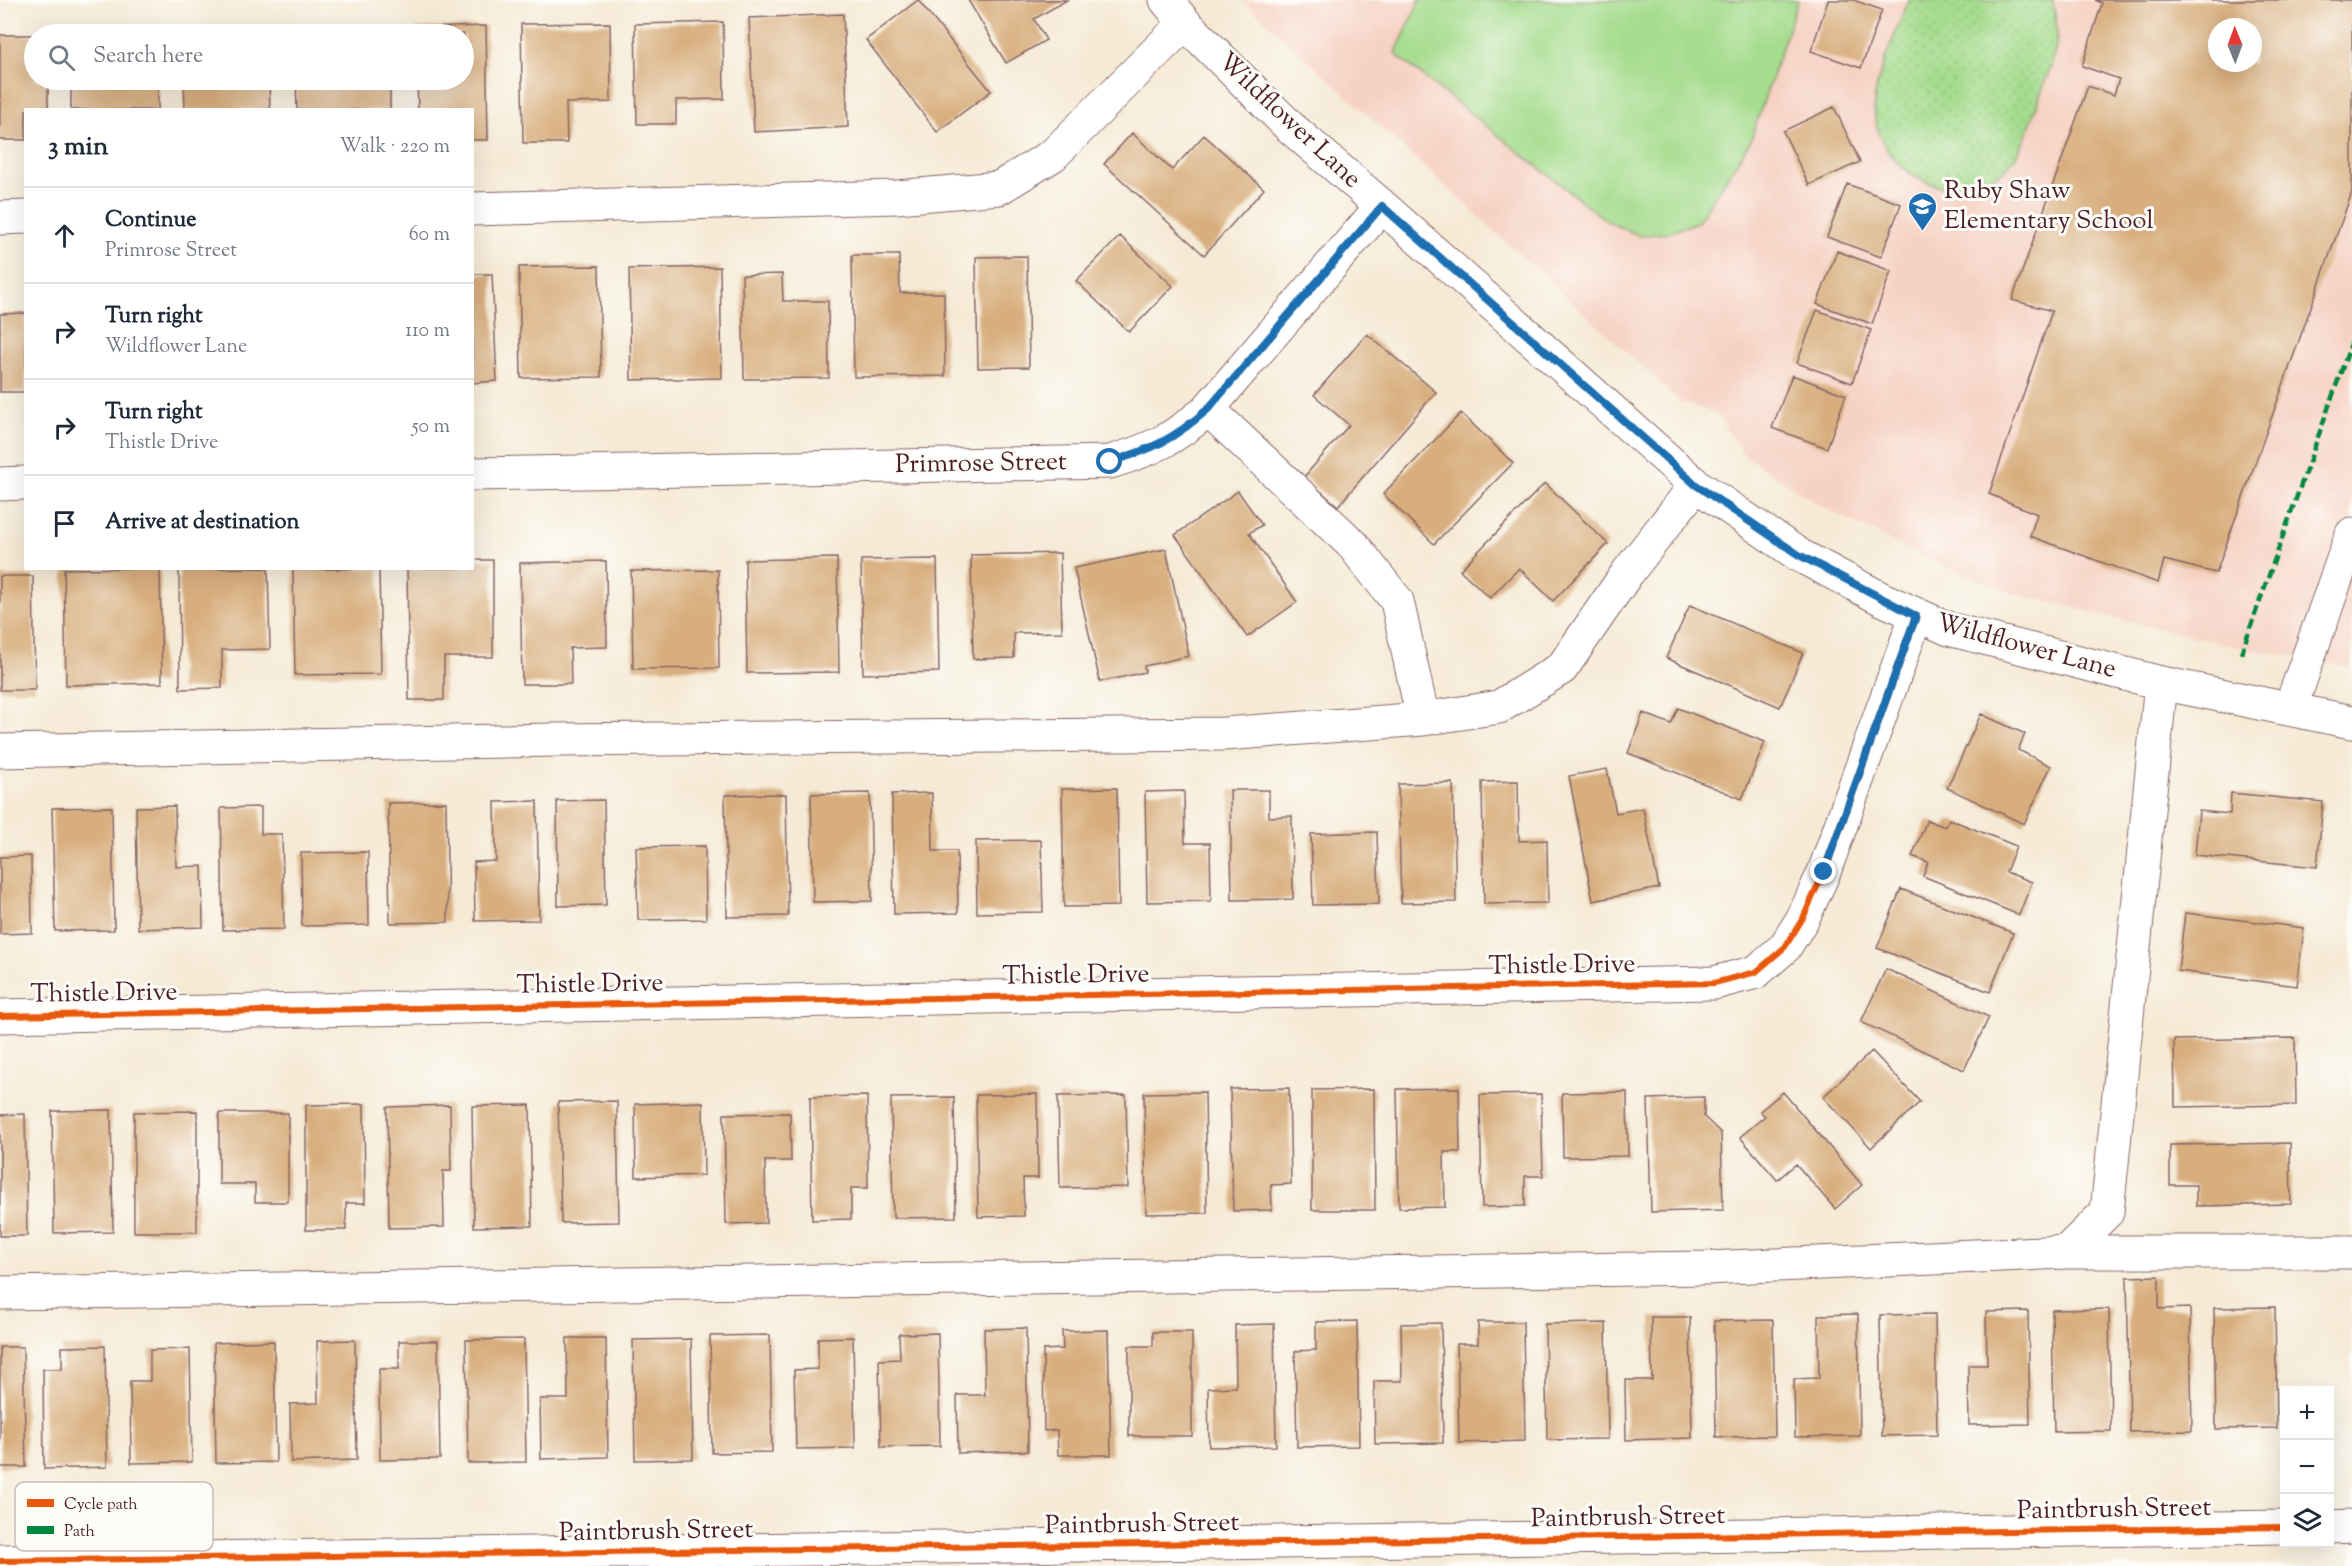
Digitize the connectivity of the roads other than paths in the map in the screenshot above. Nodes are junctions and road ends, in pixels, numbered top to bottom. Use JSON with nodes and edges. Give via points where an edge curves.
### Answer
{"nodes":[{"id":1,"x":1175,"y":11,"type":"edge"},
{"id":2,"x":1382,"y":206,"type":"junction"},
{"id":3,"x":474,"y":209,"type":"edge"},
{"id":4,"x":24,"y":217,"type":"edge"},
{"id":5,"x":0,"y":218,"type":"edge"},
{"id":6,"x":1208,"y":409,"type":"junction"},
{"id":7,"x":474,"y":474,"type":"edge"},
{"id":8,"x":24,"y":483,"type":"edge"},
{"id":9,"x":0,"y":484,"type":"edge"},
{"id":10,"x":1696,"y":485,"type":"junction"},
{"id":11,"x":2352,"y":534,"type":"edge"},
{"id":12,"x":1916,"y":616,"type":"junction"},
{"id":13,"x":2161,"y":683,"type":"junction"},
{"id":14,"x":2290,"y":709,"type":"junction"},
{"id":15,"x":1424,"y":719,"type":"junction"},
{"id":16,"x":2352,"y":722,"type":"edge"},
{"id":17,"x":0,"y":751,"type":"edge"},
{"id":18,"x":0,"y":1016,"type":"edge"},
{"id":19,"x":2067,"y":1252,"type":"junction"},
{"id":20,"x":2352,"y":1252,"type":"edge"},
{"id":21,"x":0,"y":1293,"type":"edge"},
{"id":22,"x":2352,"y":1526,"type":"edge"},
{"id":23,"x":2280,"y":1527,"type":"edge"},
{"id":24,"x":2334,"y":1527,"type":"edge"},
{"id":25,"x":0,"y":1561,"type":"edge"}],
"edges":[{"from":1,"to":2,"type":"street","name":"Wildflower Lane","via":[[1290,128]]},
{"from":1,"to":3,"type":"street","via":[[1053,155],[999,188],[897,197]]},
{"from":2,"to":6,"type":"street","name":"Primrose Street"},
{"from":2,"to":10,"type":"street","name":"Wildflower Lane"},
{"from":4,"to":5,"type":"street"},
{"from":6,"to":7,"type":"street","name":"Primrose Street","via":[[1179,435],[1144,452],[1110,462]]},
{"from":6,"to":15,"type":"street","via":[[1353,545],[1397,601]]},
{"from":8,"to":9,"type":"street"},
{"from":10,"to":12,"type":"street","name":"Wildflower Lane","via":[[1799,555]]},
{"from":10,"to":15,"type":"street","via":[[1628,572],[1562,668],[1499,707]]},
{"from":11,"to":14,"type":"street"},
{"from":12,"to":13,"type":"street","name":"Wildflower Lane","via":[[1996,642]]},
{"from":12,"to":18,"type":"street","name":"Thistle Drive","via":[[1824,872],[1803,918],[1785,947],[1756,972],[1714,983]]},
{"from":13,"to":14,"type":"street","name":"Wildflower Lane"},
{"from":13,"to":19,"type":"street","via":[[2108,1212]]},
{"from":14,"to":16,"type":"street","name":"Wildflower Lane"},
{"from":15,"to":17,"type":"street","via":[[1224,734],[555,740]]},
{"from":19,"to":20,"type":"street"},
{"from":19,"to":21,"type":"street","via":[[1706,1268]]},
{"from":22,"to":24,"type":"street"},
{"from":23,"to":25,"type":"street","name":"Paintbrush Street"}]}
